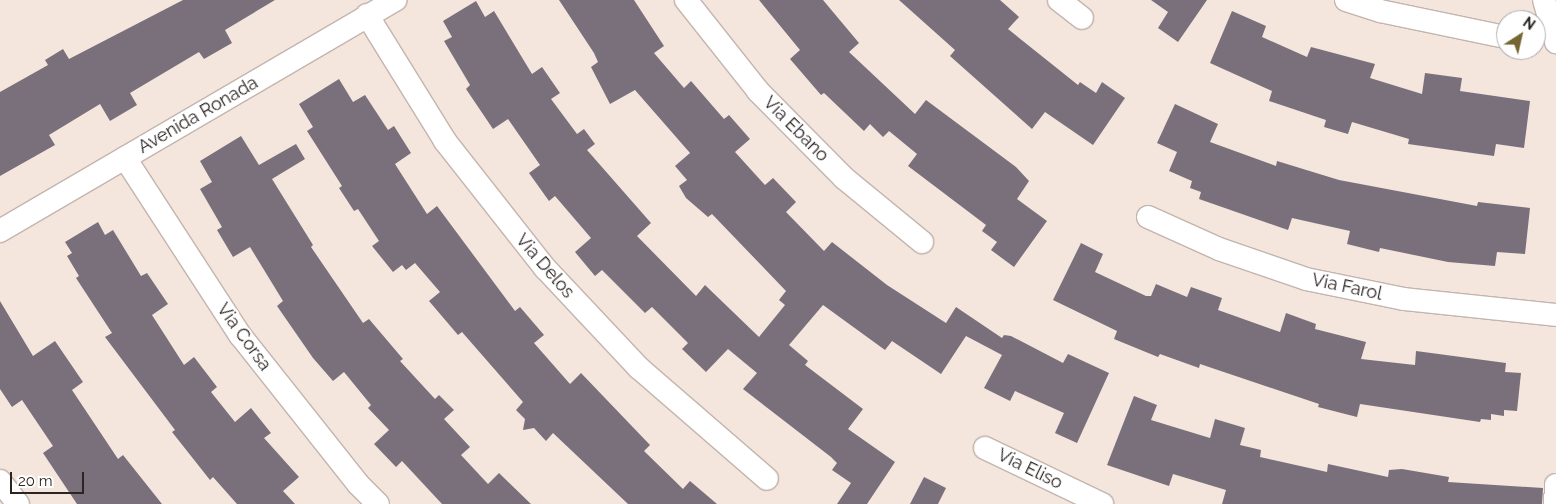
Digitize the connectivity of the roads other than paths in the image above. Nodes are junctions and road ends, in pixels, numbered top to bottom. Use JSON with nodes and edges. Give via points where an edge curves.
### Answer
{"nodes":[{"id":1,"x":396,"y":0,"type":"edge"},
{"id":2,"x":686,"y":0,"type":"edge"},
{"id":3,"x":1059,"y":0,"type":"edge"},
{"id":4,"x":1346,"y":0,"type":"edge"},
{"id":5,"x":1544,"y":0,"type":"edge"},
{"id":6,"x":367,"y":15,"type":"junction"},
{"id":7,"x":1082,"y":18,"type":"dead end"},
{"id":8,"x":1496,"y":35,"type":"edge"},
{"id":9,"x":1556,"y":42,"type":"edge"},
{"id":10,"x":125,"y":158,"type":"junction"},
{"id":11,"x":1148,"y":217,"type":"dead end"},
{"id":12,"x":0,"y":231,"type":"edge"},
{"id":13,"x":922,"y":242,"type":"dead end"},
{"id":14,"x":1556,"y":315,"type":"edge"},
{"id":15,"x":985,"y":448,"type":"dead end"},
{"id":16,"x":767,"y":479,"type":"dead end"},
{"id":17,"x":0,"y":481,"type":"edge"},
{"id":18,"x":1556,"y":485,"type":"edge"},
{"id":19,"x":18,"y":504,"type":"edge"},
{"id":20,"x":378,"y":504,"type":"edge"},
{"id":21,"x":1102,"y":504,"type":"edge"},
{"id":22,"x":1555,"y":504,"type":"edge"}],
"edges":[{"from":1,"to":6,"type":"street","name":"Avenida Ronada"},
{"from":2,"to":13,"type":"street","name":"Via Ebano","via":[[758,91],[844,178]]},
{"from":3,"to":7,"type":"street"},
{"from":4,"to":8,"type":"street","via":[[1380,11]]},
{"from":5,"to":9,"type":"street"},
{"from":6,"to":10,"type":"street","name":"Avenida Ronada"},
{"from":6,"to":16,"type":"street","name":"Via Delos","via":[[445,141],[545,268],[639,368]]},
{"from":10,"to":12,"type":"street","name":"Avenida Ronada"},
{"from":10,"to":20,"type":"street","name":"Via Corsa","via":[[240,335],[358,484]]},
{"from":11,"to":14,"type":"street","name":"Via Farol","via":[[1219,250],[1306,279],[1404,299]]},
{"from":15,"to":21,"type":"street","name":"Via Eliso"},
{"from":17,"to":19,"type":"street"},
{"from":18,"to":22,"type":"street"}]}
